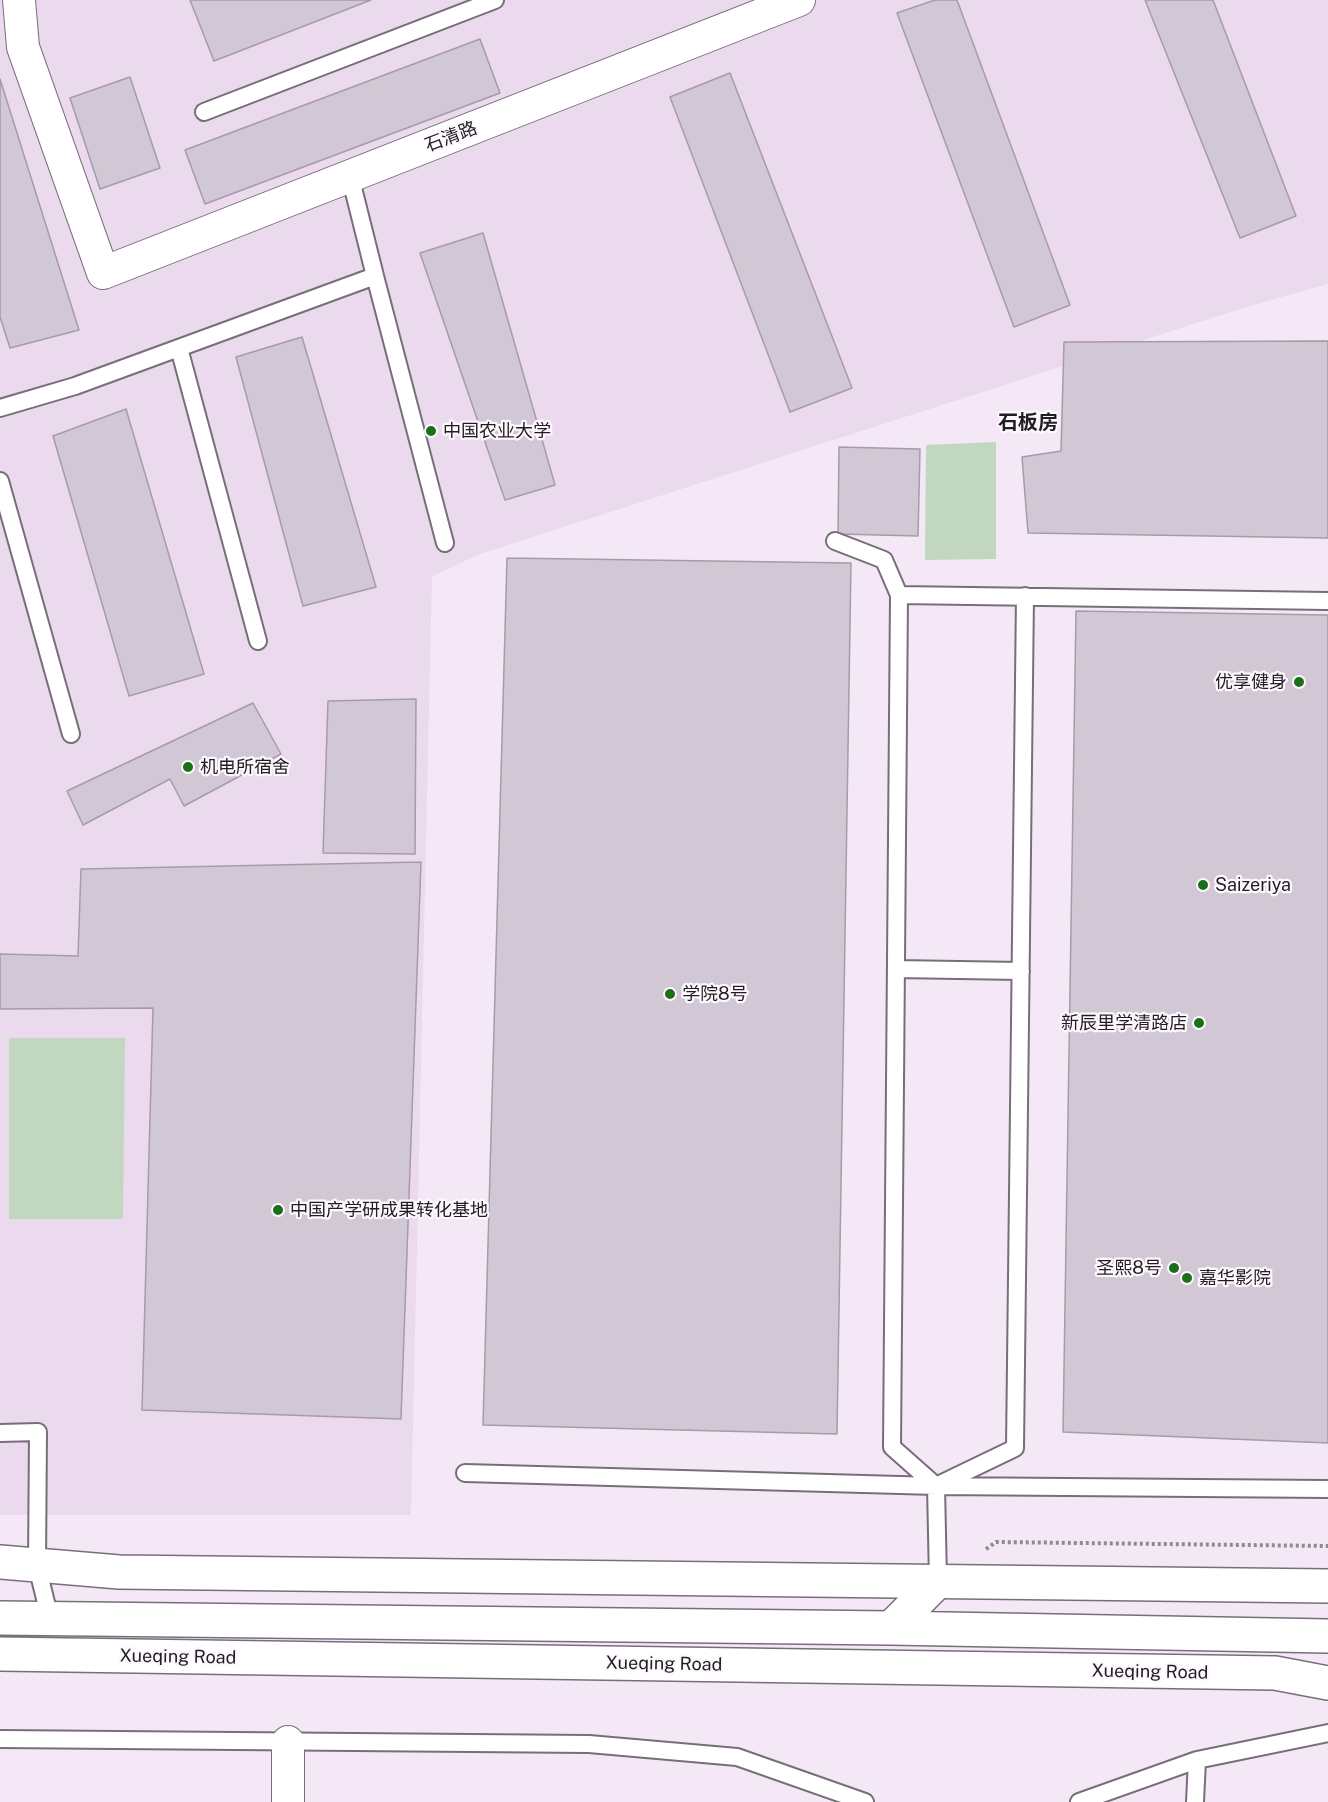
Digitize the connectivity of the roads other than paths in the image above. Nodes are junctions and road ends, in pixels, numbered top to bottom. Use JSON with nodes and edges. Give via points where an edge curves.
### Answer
{"nodes":[{"id":1,"x":19,"y":0,"type":"edge"},
{"id":2,"x":495,"y":0,"type":"edge"},
{"id":3,"x":800,"y":0,"type":"edge"},
{"id":4,"x":204,"y":112,"type":"dead end"},
{"id":5,"x":350,"y":176,"type":"junction"},
{"id":6,"x":375,"y":276,"type":"junction"},
{"id":7,"x":179,"y":348,"type":"junction"},
{"id":8,"x":0,"y":408,"type":"edge"},
{"id":9,"x":0,"y":481,"type":"edge"},
{"id":10,"x":835,"y":541,"type":"dead end"},
{"id":11,"x":445,"y":543,"type":"dead end"},
{"id":12,"x":899,"y":595,"type":"junction"},
{"id":13,"x":1025,"y":596,"type":"junction"},
{"id":14,"x":1328,"y":601,"type":"edge"},
{"id":15,"x":258,"y":641,"type":"dead end"},
{"id":16,"x":71,"y":734,"type":"dead end"},
{"id":17,"x":896,"y":969,"type":"junction"},
{"id":18,"x":1021,"y":971,"type":"junction"},
{"id":19,"x":0,"y":1433,"type":"edge"},
{"id":20,"x":465,"y":1473,"type":"dead end"},
{"id":21,"x":936,"y":1486,"type":"junction"},
{"id":22,"x":1328,"y":1490,"type":"edge"},
{"id":23,"x":0,"y":1562,"type":"edge"},
{"id":24,"x":37,"y":1566,"type":"junction"},
{"id":25,"x":938,"y":1581,"type":"junction"},
{"id":26,"x":1328,"y":1586,"type":"edge"},
{"id":27,"x":0,"y":1618,"type":"edge"},
{"id":28,"x":50,"y":1619,"type":"junction"},
{"id":29,"x":891,"y":1628,"type":"junction"},
{"id":30,"x":1328,"y":1636,"type":"edge"},
{"id":31,"x":0,"y":1654,"type":"edge"},
{"id":32,"x":1328,"y":1683,"type":"edge"},
{"id":33,"x":1328,"y":1733,"type":"edge"},
{"id":34,"x":0,"y":1739,"type":"edge"},
{"id":35,"x":288,"y":1742,"type":"junction"},
{"id":36,"x":1197,"y":1760,"type":"junction"},
{"id":37,"x":288,"y":1802,"type":"edge"},
{"id":38,"x":866,"y":1802,"type":"edge"},
{"id":39,"x":1079,"y":1802,"type":"edge"},
{"id":40,"x":1195,"y":1802,"type":"edge"}],
"edges":[{"from":1,"to":5,"type":"street","name":"石清路","via":[[23,47],[103,273]]},
{"from":2,"to":4,"type":"lane"},
{"from":3,"to":5,"type":"street","name":"石清路"},
{"from":5,"to":6,"type":"lane"},
{"from":6,"to":7,"type":"lane"},
{"from":6,"to":11,"type":"lane"},
{"from":7,"to":8,"type":"lane"},
{"from":7,"to":15,"type":"lane"},
{"from":9,"to":16,"type":"lane"},
{"from":10,"to":12,"type":"lane","via":[[884,560]]},
{"from":12,"to":13,"type":"lane"},
{"from":12,"to":17,"type":"lane"},
{"from":13,"to":14,"type":"lane"},
{"from":13,"to":18,"type":"lane"},
{"from":17,"to":18,"type":"lane"},
{"from":17,"to":21,"type":"lane","via":[[892,1447]]},
{"from":18,"to":21,"type":"lane","via":[[1015,1448]]},
{"from":19,"to":24,"type":"lane","via":[[38,1431]]},
{"from":20,"to":21,"type":"lane"},
{"from":21,"to":22,"type":"lane"},
{"from":21,"to":25,"type":"lane"},
{"from":23,"to":24,"type":"main road"},
{"from":24,"to":25,"type":"main road","via":[[119,1572]]},
{"from":24,"to":28,"type":"lane"},
{"from":25,"to":26,"type":"main road"},
{"from":25,"to":29,"type":"main road"},
{"from":27,"to":28,"type":"main road","name":"Xueqing Road"},
{"from":28,"to":29,"type":"main road","name":"Xueqing Road"},
{"from":29,"to":30,"type":"main road","name":"Xueqing Road"},
{"from":31,"to":32,"type":"main road","name":"Xueqing Road","via":[[1263,1673]]},
{"from":33,"to":36,"type":"lane"},
{"from":34,"to":35,"type":"lane"},
{"from":35,"to":37,"type":"street"},
{"from":35,"to":38,"type":"lane","via":[[589,1744],[737,1757]]},
{"from":36,"to":39,"type":"lane"},
{"from":36,"to":40,"type":"lane"}]}
